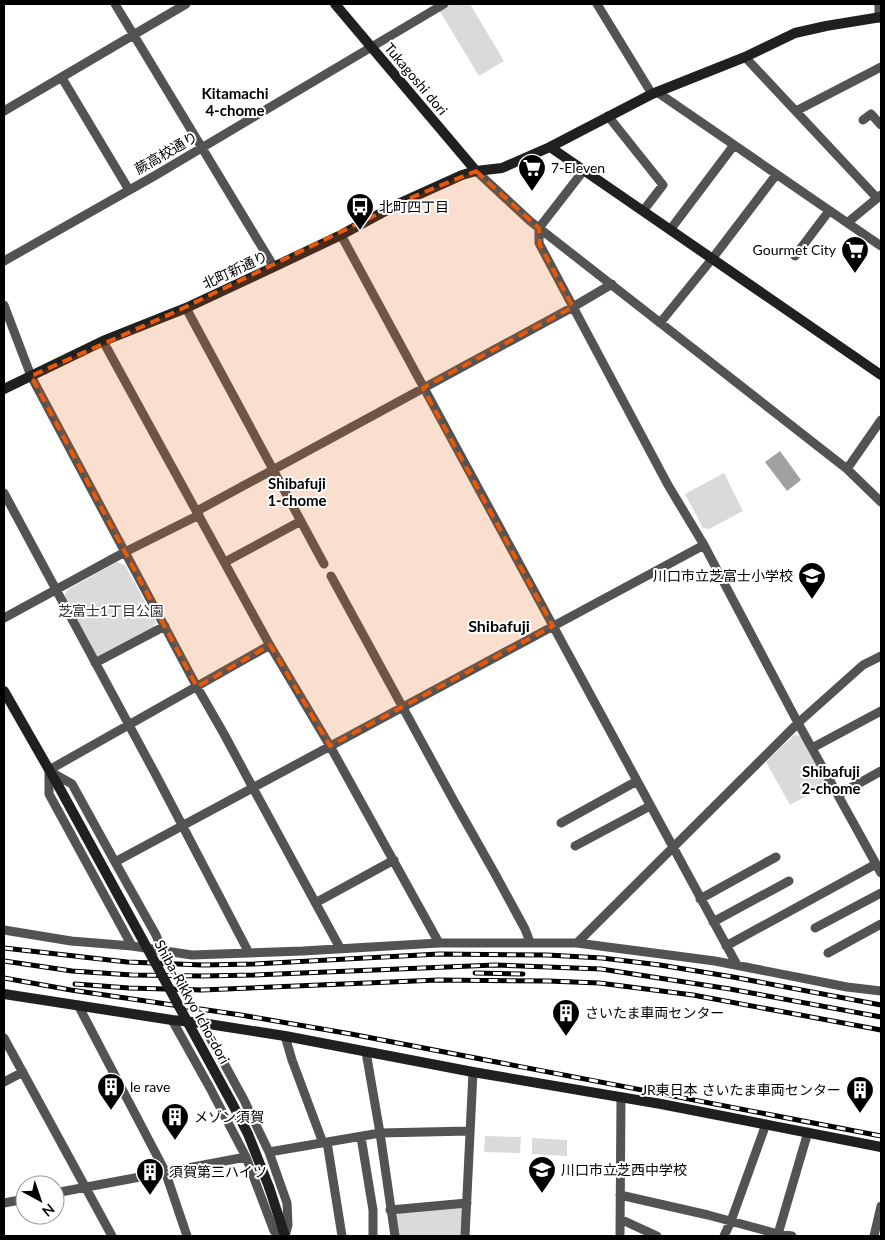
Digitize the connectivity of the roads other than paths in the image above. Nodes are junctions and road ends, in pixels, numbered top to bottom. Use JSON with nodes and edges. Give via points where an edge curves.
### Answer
{"nodes":[{"id":1,"x":115,"y":4,"type":"edge"},
{"id":2,"x":186,"y":4,"type":"edge"},
{"id":3,"x":335,"y":4,"type":"edge"},
{"id":4,"x":444,"y":4,"type":"edge"},
{"id":5,"x":597,"y":4,"type":"edge"},
{"id":6,"x":879,"y":4,"type":"edge"},
{"id":7,"x":880,"y":18,"type":"edge"},
{"id":8,"x":134,"y":35,"type":"junction"},
{"id":9,"x":371,"y":47,"type":"junction"},
{"id":10,"x":745,"y":56,"type":"junction"},
{"id":11,"x":881,"y":67,"type":"edge"},
{"id":12,"x":62,"y":78,"type":"junction"},
{"id":13,"x":655,"y":92,"type":"junction"},
{"id":14,"x":4,"y":111,"type":"edge"},
{"id":15,"x":796,"y":111,"type":"junction"},
{"id":16,"x":608,"y":116,"type":"junction"},
{"id":17,"x":864,"y":120,"type":"dead end"},
{"id":18,"x":881,"y":125,"type":"edge"},
{"id":19,"x":734,"y":145,"type":"junction"},
{"id":20,"x":550,"y":147,"type":"junction"},
{"id":21,"x":202,"y":148,"type":"junction"},
{"id":22,"x":584,"y":170,"type":"junction"},
{"id":23,"x":476,"y":171,"type":"junction"},
{"id":24,"x":776,"y":175,"type":"junction"},
{"id":25,"x":129,"y":190,"type":"junction"},
{"id":26,"x":879,"y":196,"type":"edge"},
{"id":27,"x":643,"y":211,"type":"junction"},
{"id":28,"x":829,"y":211,"type":"junction"},
{"id":29,"x":848,"y":223,"type":"junction"},
{"id":30,"x":539,"y":228,"type":"junction"},
{"id":31,"x":670,"y":230,"type":"junction"},
{"id":32,"x":341,"y":235,"type":"junction"},
{"id":33,"x":881,"y":246,"type":"edge"},
{"id":34,"x":795,"y":256,"type":"dead end"},
{"id":35,"x":712,"y":259,"type":"junction"},
{"id":36,"x":4,"y":261,"type":"edge"},
{"id":37,"x":274,"y":267,"type":"junction"},
{"id":38,"x":612,"y":284,"type":"junction"},
{"id":39,"x":4,"y":305,"type":"edge"},
{"id":40,"x":572,"y":307,"type":"junction"},
{"id":41,"x":186,"y":308,"type":"junction"},
{"id":42,"x":660,"y":323,"type":"junction"},
{"id":43,"x":103,"y":341,"type":"junction"},
{"id":44,"x":881,"y":375,"type":"edge"},
{"id":45,"x":31,"y":376,"type":"junction"},
{"id":46,"x":423,"y":388,"type":"junction"},
{"id":47,"x":4,"y":389,"type":"edge"},
{"id":48,"x":881,"y":420,"type":"edge"},
{"id":49,"x":847,"y":469,"type":"junction"},
{"id":50,"x":272,"y":470,"type":"junction"},
{"id":51,"x":4,"y":493,"type":"edge"},
{"id":52,"x":881,"y":502,"type":"edge"},
{"id":53,"x":198,"y":513,"type":"junction"},
{"id":54,"x":301,"y":521,"type":"junction"},
{"id":55,"x":704,"y":545,"type":"junction"},
{"id":56,"x":125,"y":552,"type":"junction"},
{"id":57,"x":225,"y":562,"type":"junction"},
{"id":58,"x":324,"y":564,"type":"dead end"},
{"id":59,"x":331,"y":576,"type":"dead end"},
{"id":60,"x":55,"y":590,"type":"junction"},
{"id":61,"x":4,"y":618,"type":"edge"},
{"id":62,"x":165,"y":626,"type":"junction"},
{"id":63,"x":553,"y":626,"type":"junction"},
{"id":64,"x":270,"y":645,"type":"junction"},
{"id":65,"x":881,"y":656,"type":"edge"},
{"id":66,"x":95,"y":663,"type":"junction"},
{"id":67,"x":197,"y":686,"type":"junction"},
{"id":68,"x":4,"y":691,"type":"edge"},
{"id":69,"x":403,"y":707,"type":"junction"},
{"id":70,"x":881,"y":711,"type":"edge"},
{"id":71,"x":798,"y":723,"type":"junction"},
{"id":72,"x":129,"y":725,"type":"junction"},
{"id":73,"x":330,"y":746,"type":"junction"},
{"id":74,"x":812,"y":748,"type":"junction"},
{"id":75,"x":48,"y":770,"type":"junction"},
{"id":76,"x":881,"y":771,"type":"edge"},
{"id":77,"x":637,"y":782,"type":"junction"},
{"id":78,"x":253,"y":788,"type":"junction"},
{"id":79,"x":838,"y":795,"type":"junction"},
{"id":80,"x":650,"y":806,"type":"junction"},
{"id":81,"x":562,"y":823,"type":"dead end"},
{"id":82,"x":183,"y":826,"type":"junction"},
{"id":83,"x":575,"y":846,"type":"dead end"},
{"id":84,"x":672,"y":847,"type":"junction"},
{"id":85,"x":776,"y":857,"type":"dead end"},
{"id":86,"x":394,"y":860,"type":"junction"},
{"id":87,"x":114,"y":862,"type":"junction"},
{"id":88,"x":876,"y":864,"type":"junction"},
{"id":89,"x":881,"y":873,"type":"edge"},
{"id":90,"x":789,"y":880,"type":"dead end"},
{"id":91,"x":881,"y":893,"type":"edge"},
{"id":92,"x":700,"y":899,"type":"junction"},
{"id":93,"x":316,"y":902,"type":"junction"},
{"id":94,"x":713,"y":922,"type":"junction"},
{"id":95,"x":881,"y":924,"type":"edge"},
{"id":96,"x":815,"y":928,"type":"dead end"},
{"id":97,"x":4,"y":930,"type":"edge"},
{"id":98,"x":530,"y":942,"type":"junction"},
{"id":99,"x":439,"y":943,"type":"junction"},
{"id":100,"x":576,"y":943,"type":"junction"},
{"id":101,"x":132,"y":946,"type":"junction"},
{"id":102,"x":726,"y":946,"type":"junction"},
{"id":103,"x":340,"y":948,"type":"junction"},
{"id":104,"x":162,"y":950,"type":"junction"},
{"id":105,"x":249,"y":952,"type":"junction"},
{"id":106,"x":828,"y":953,"type":"dead end"},
{"id":107,"x":737,"y":965,"type":"junction"},
{"id":108,"x":881,"y":991,"type":"edge"},
{"id":109,"x":4,"y":994,"type":"edge"},
{"id":110,"x":78,"y":1005,"type":"junction"},
{"id":111,"x":172,"y":1020,"type":"junction"},
{"id":112,"x":202,"y":1023,"type":"junction"},
{"id":113,"x":285,"y":1036,"type":"junction"},
{"id":114,"x":4,"y":1038,"type":"edge"},
{"id":115,"x":366,"y":1052,"type":"junction"},
{"id":116,"x":23,"y":1072,"type":"junction"},
{"id":117,"x":473,"y":1072,"type":"junction"},
{"id":118,"x":4,"y":1082,"type":"edge"},
{"id":119,"x":621,"y":1097,"type":"junction"},
{"id":120,"x":766,"y":1124,"type":"junction"},
{"id":121,"x":470,"y":1131,"type":"junction"},
{"id":122,"x":808,"y":1132,"type":"junction"},
{"id":123,"x":380,"y":1133,"type":"junction"},
{"id":124,"x":361,"y":1137,"type":"junction"},
{"id":125,"x":325,"y":1143,"type":"junction"},
{"id":126,"x":881,"y":1147,"type":"edge"},
{"id":127,"x":269,"y":1152,"type":"junction"},
{"id":128,"x":246,"y":1157,"type":"junction"},
{"id":129,"x":165,"y":1172,"type":"junction"},
{"id":130,"x":85,"y":1187,"type":"junction"},
{"id":131,"x":65,"y":1191,"type":"edge"},
{"id":132,"x":620,"y":1195,"type":"junction"},
{"id":133,"x":467,"y":1203,"type":"junction"},
{"id":134,"x":881,"y":1206,"type":"edge"},
{"id":135,"x":390,"y":1210,"type":"junction"},
{"id":136,"x":620,"y":1219,"type":"junction"},
{"id":137,"x":730,"y":1221,"type":"junction"},
{"id":138,"x":778,"y":1234,"type":"junction"},
{"id":139,"x":112,"y":1236,"type":"edge"},
{"id":140,"x":187,"y":1236,"type":"edge"},
{"id":141,"x":285,"y":1236,"type":"edge"},
{"id":142,"x":342,"y":1236,"type":"edge"},
{"id":143,"x":372,"y":1236,"type":"edge"},
{"id":144,"x":395,"y":1236,"type":"edge"},
{"id":145,"x":465,"y":1236,"type":"edge"},
{"id":146,"x":620,"y":1236,"type":"edge"},
{"id":147,"x":657,"y":1236,"type":"edge"},
{"id":148,"x":724,"y":1236,"type":"edge"},
{"id":149,"x":792,"y":1236,"type":"edge"},
{"id":150,"x":874,"y":1236,"type":"edge"}],
"edges":[{"from":1,"to":8,"type":"street"},
{"from":2,"to":8,"type":"street"},
{"from":3,"to":9,"type":"street","name":"Tukagoshi dori"},
{"from":4,"to":9,"type":"street","name":"蕨高校通り"},
{"from":5,"to":13,"type":"street"},
{"from":6,"to":7,"type":"street"},
{"from":7,"to":10,"type":"street","name":"北町新通り","via":[[795,33]]},
{"from":8,"to":12,"type":"street"},
{"from":8,"to":21,"type":"street"},
{"from":9,"to":21,"type":"street","name":"蕨高校通り"},
{"from":9,"to":23,"type":"street","name":"Tukagoshi dori"},
{"from":10,"to":13,"type":"street","name":"北町新通り"},
{"from":10,"to":15,"type":"street"},
{"from":11,"to":15,"type":"street"},
{"from":12,"to":14,"type":"street"},
{"from":12,"to":25,"type":"street"},
{"from":13,"to":16,"type":"street","name":"北町新通り"},
{"from":13,"to":19,"type":"street"},
{"from":15,"to":26,"type":"street"},
{"from":16,"to":20,"type":"street","name":"北町新通り"},
{"from":16,"to":27,"type":"street","via":[[663,185]]},
{"from":17,"to":18,"type":"street","via":[[870,114]]},
{"from":19,"to":24,"type":"street"},
{"from":19,"to":31,"type":"street"},
{"from":20,"to":22,"type":"street"},
{"from":20,"to":23,"type":"street","name":"北町新通り","via":[[502,168]]},
{"from":21,"to":25,"type":"street","name":"蕨高校通り"},
{"from":21,"to":37,"type":"street"},
{"from":22,"to":27,"type":"street"},
{"from":22,"to":30,"type":"street"},
{"from":23,"to":30,"type":"street"},
{"from":23,"to":32,"type":"street","name":"北町新通り","via":[[423,192]]},
{"from":24,"to":28,"type":"street"},
{"from":24,"to":35,"type":"street"},
{"from":25,"to":36,"type":"street","name":"蕨高校通り"},
{"from":26,"to":29,"type":"street"},
{"from":27,"to":31,"type":"street"},
{"from":28,"to":29,"type":"street"},
{"from":28,"to":34,"type":"street"},
{"from":29,"to":33,"type":"street"},
{"from":30,"to":38,"type":"street"},
{"from":30,"to":40,"type":"street","via":[[540,245]]},
{"from":31,"to":35,"type":"street"},
{"from":32,"to":37,"type":"street","name":"北町新通り"},
{"from":32,"to":46,"type":"street"},
{"from":35,"to":42,"type":"street"},
{"from":35,"to":44,"type":"street"},
{"from":37,"to":41,"type":"street","name":"北町新通り"},
{"from":38,"to":40,"type":"street"},
{"from":38,"to":42,"type":"street"},
{"from":39,"to":45,"type":"street"},
{"from":40,"to":46,"type":"street"},
{"from":40,"to":55,"type":"street"},
{"from":41,"to":43,"type":"street","name":"北町新通り"},
{"from":41,"to":50,"type":"street"},
{"from":42,"to":49,"type":"street"},
{"from":43,"to":45,"type":"street","name":"北町新通り"},
{"from":43,"to":53,"type":"street"},
{"from":45,"to":47,"type":"street","name":"北町新通り"},
{"from":45,"to":56,"type":"street"},
{"from":46,"to":50,"type":"street"},
{"from":46,"to":63,"type":"street"},
{"from":48,"to":49,"type":"street"},
{"from":49,"to":52,"type":"street"},
{"from":50,"to":53,"type":"street"},
{"from":50,"to":54,"type":"street"},
{"from":51,"to":60,"type":"street"},
{"from":53,"to":56,"type":"street"},
{"from":53,"to":57,"type":"street"},
{"from":54,"to":57,"type":"street"},
{"from":54,"to":58,"type":"street"},
{"from":55,"to":63,"type":"street"},
{"from":55,"to":71,"type":"street"},
{"from":56,"to":60,"type":"street"},
{"from":56,"to":62,"type":"street"},
{"from":57,"to":64,"type":"street"},
{"from":59,"to":69,"type":"street"},
{"from":60,"to":61,"type":"street"},
{"from":60,"to":66,"type":"street"},
{"from":62,"to":66,"type":"street"},
{"from":62,"to":67,"type":"street"},
{"from":63,"to":69,"type":"street"},
{"from":63,"to":77,"type":"street"},
{"from":64,"to":67,"type":"street"},
{"from":64,"to":73,"type":"street"},
{"from":65,"to":71,"type":"street","via":[[863,665]]},
{"from":66,"to":72,"type":"street"},
{"from":67,"to":72,"type":"street"},
{"from":67,"to":78,"type":"street"},
{"from":68,"to":75,"type":"street","name":"Shiba-Rikkyo Icho-dori"},
{"from":69,"to":73,"type":"street"},
{"from":69,"to":98,"type":"street"},
{"from":70,"to":74,"type":"street"},
{"from":71,"to":74,"type":"street"},
{"from":71,"to":84,"type":"street"},
{"from":72,"to":75,"type":"street"},
{"from":72,"to":82,"type":"street"},
{"from":73,"to":78,"type":"street"},
{"from":73,"to":86,"type":"street"},
{"from":74,"to":79,"type":"street"},
{"from":75,"to":87,"type":"street","via":[[72,784]]},
{"from":75,"to":101,"type":"street","via":[[49,794]]},
{"from":75,"to":141,"type":"street","name":"Shiba-Rikkyo Icho-dori","bridge":true,"via":[[248,1134]]},
{"from":76,"to":79,"type":"street"},
{"from":77,"to":80,"type":"street"},
{"from":77,"to":81,"type":"street"},
{"from":78,"to":82,"type":"street"},
{"from":78,"to":93,"type":"street"},
{"from":79,"to":88,"type":"street"},
{"from":80,"to":83,"type":"street"},
{"from":80,"to":84,"type":"street"},
{"from":82,"to":87,"type":"street"},
{"from":82,"to":105,"type":"street"},
{"from":84,"to":92,"type":"street"},
{"from":84,"to":100,"type":"street"},
{"from":85,"to":92,"type":"street"},
{"from":86,"to":93,"type":"street"},
{"from":86,"to":99,"type":"street"},
{"from":87,"to":104,"type":"street"},
{"from":88,"to":89,"type":"street"},
{"from":88,"to":102,"type":"street"},
{"from":90,"to":94,"type":"street"},
{"from":91,"to":96,"type":"street"},
{"from":92,"to":94,"type":"street"},
{"from":93,"to":103,"type":"street"},
{"from":94,"to":102,"type":"street"},
{"from":95,"to":106,"type":"street"},
{"from":97,"to":101,"type":"street","via":[[71,941]]},
{"from":98,"to":99,"type":"street"},
{"from":98,"to":100,"type":"street"},
{"from":99,"to":103,"type":"street"},
{"from":100,"to":107,"type":"street"},
{"from":101,"to":104,"type":"street"},
{"from":102,"to":107,"type":"street"},
{"from":103,"to":105,"type":"street"},
{"from":104,"to":105,"type":"street","via":[[192,955]]},
{"from":107,"to":108,"type":"street"},
{"from":109,"to":110,"type":"street"},
{"from":110,"to":111,"type":"street"},
{"from":110,"to":129,"type":"street"},
{"from":111,"to":112,"type":"street"},
{"from":111,"to":128,"type":"street"},
{"from":112,"to":113,"type":"street"},
{"from":112,"to":127,"type":"street"},
{"from":113,"to":115,"type":"street"},
{"from":113,"to":125,"type":"street"},
{"from":114,"to":116,"type":"street"},
{"from":115,"to":117,"type":"street"},
{"from":115,"to":123,"type":"street"},
{"from":116,"to":118,"type":"street"},
{"from":116,"to":130,"type":"street"},
{"from":117,"to":119,"type":"street"},
{"from":117,"to":121,"type":"street"},
{"from":119,"to":120,"type":"street"},
{"from":119,"to":132,"type":"street"},
{"from":120,"to":122,"type":"street"},
{"from":120,"to":137,"type":"street"},
{"from":121,"to":123,"type":"street"},
{"from":121,"to":133,"type":"street"},
{"from":122,"to":126,"type":"street"},
{"from":122,"to":138,"type":"street"},
{"from":123,"to":124,"type":"street"},
{"from":123,"to":135,"type":"street"},
{"from":124,"to":125,"type":"street"},
{"from":124,"to":143,"type":"street","via":[[373,1210]]},
{"from":125,"to":127,"type":"street"},
{"from":125,"to":142,"type":"street"},
{"from":127,"to":141,"type":"street","via":[[287,1203]]},
{"from":128,"to":129,"type":"street"},
{"from":128,"to":141,"type":"street","via":[[274,1231]]},
{"from":129,"to":130,"type":"street"},
{"from":129,"to":140,"type":"street"},
{"from":130,"to":131,"type":"street"},
{"from":130,"to":139,"type":"street"},
{"from":132,"to":136,"type":"street"},
{"from":132,"to":137,"type":"street"},
{"from":133,"to":135,"type":"street"},
{"from":133,"to":145,"type":"street"},
{"from":134,"to":150,"type":"street"},
{"from":135,"to":144,"type":"street"},
{"from":136,"to":146,"type":"street"},
{"from":136,"to":147,"type":"street"},
{"from":137,"to":138,"type":"street"},
{"from":137,"to":148,"type":"street"},
{"from":138,"to":149,"type":"street"}]}
